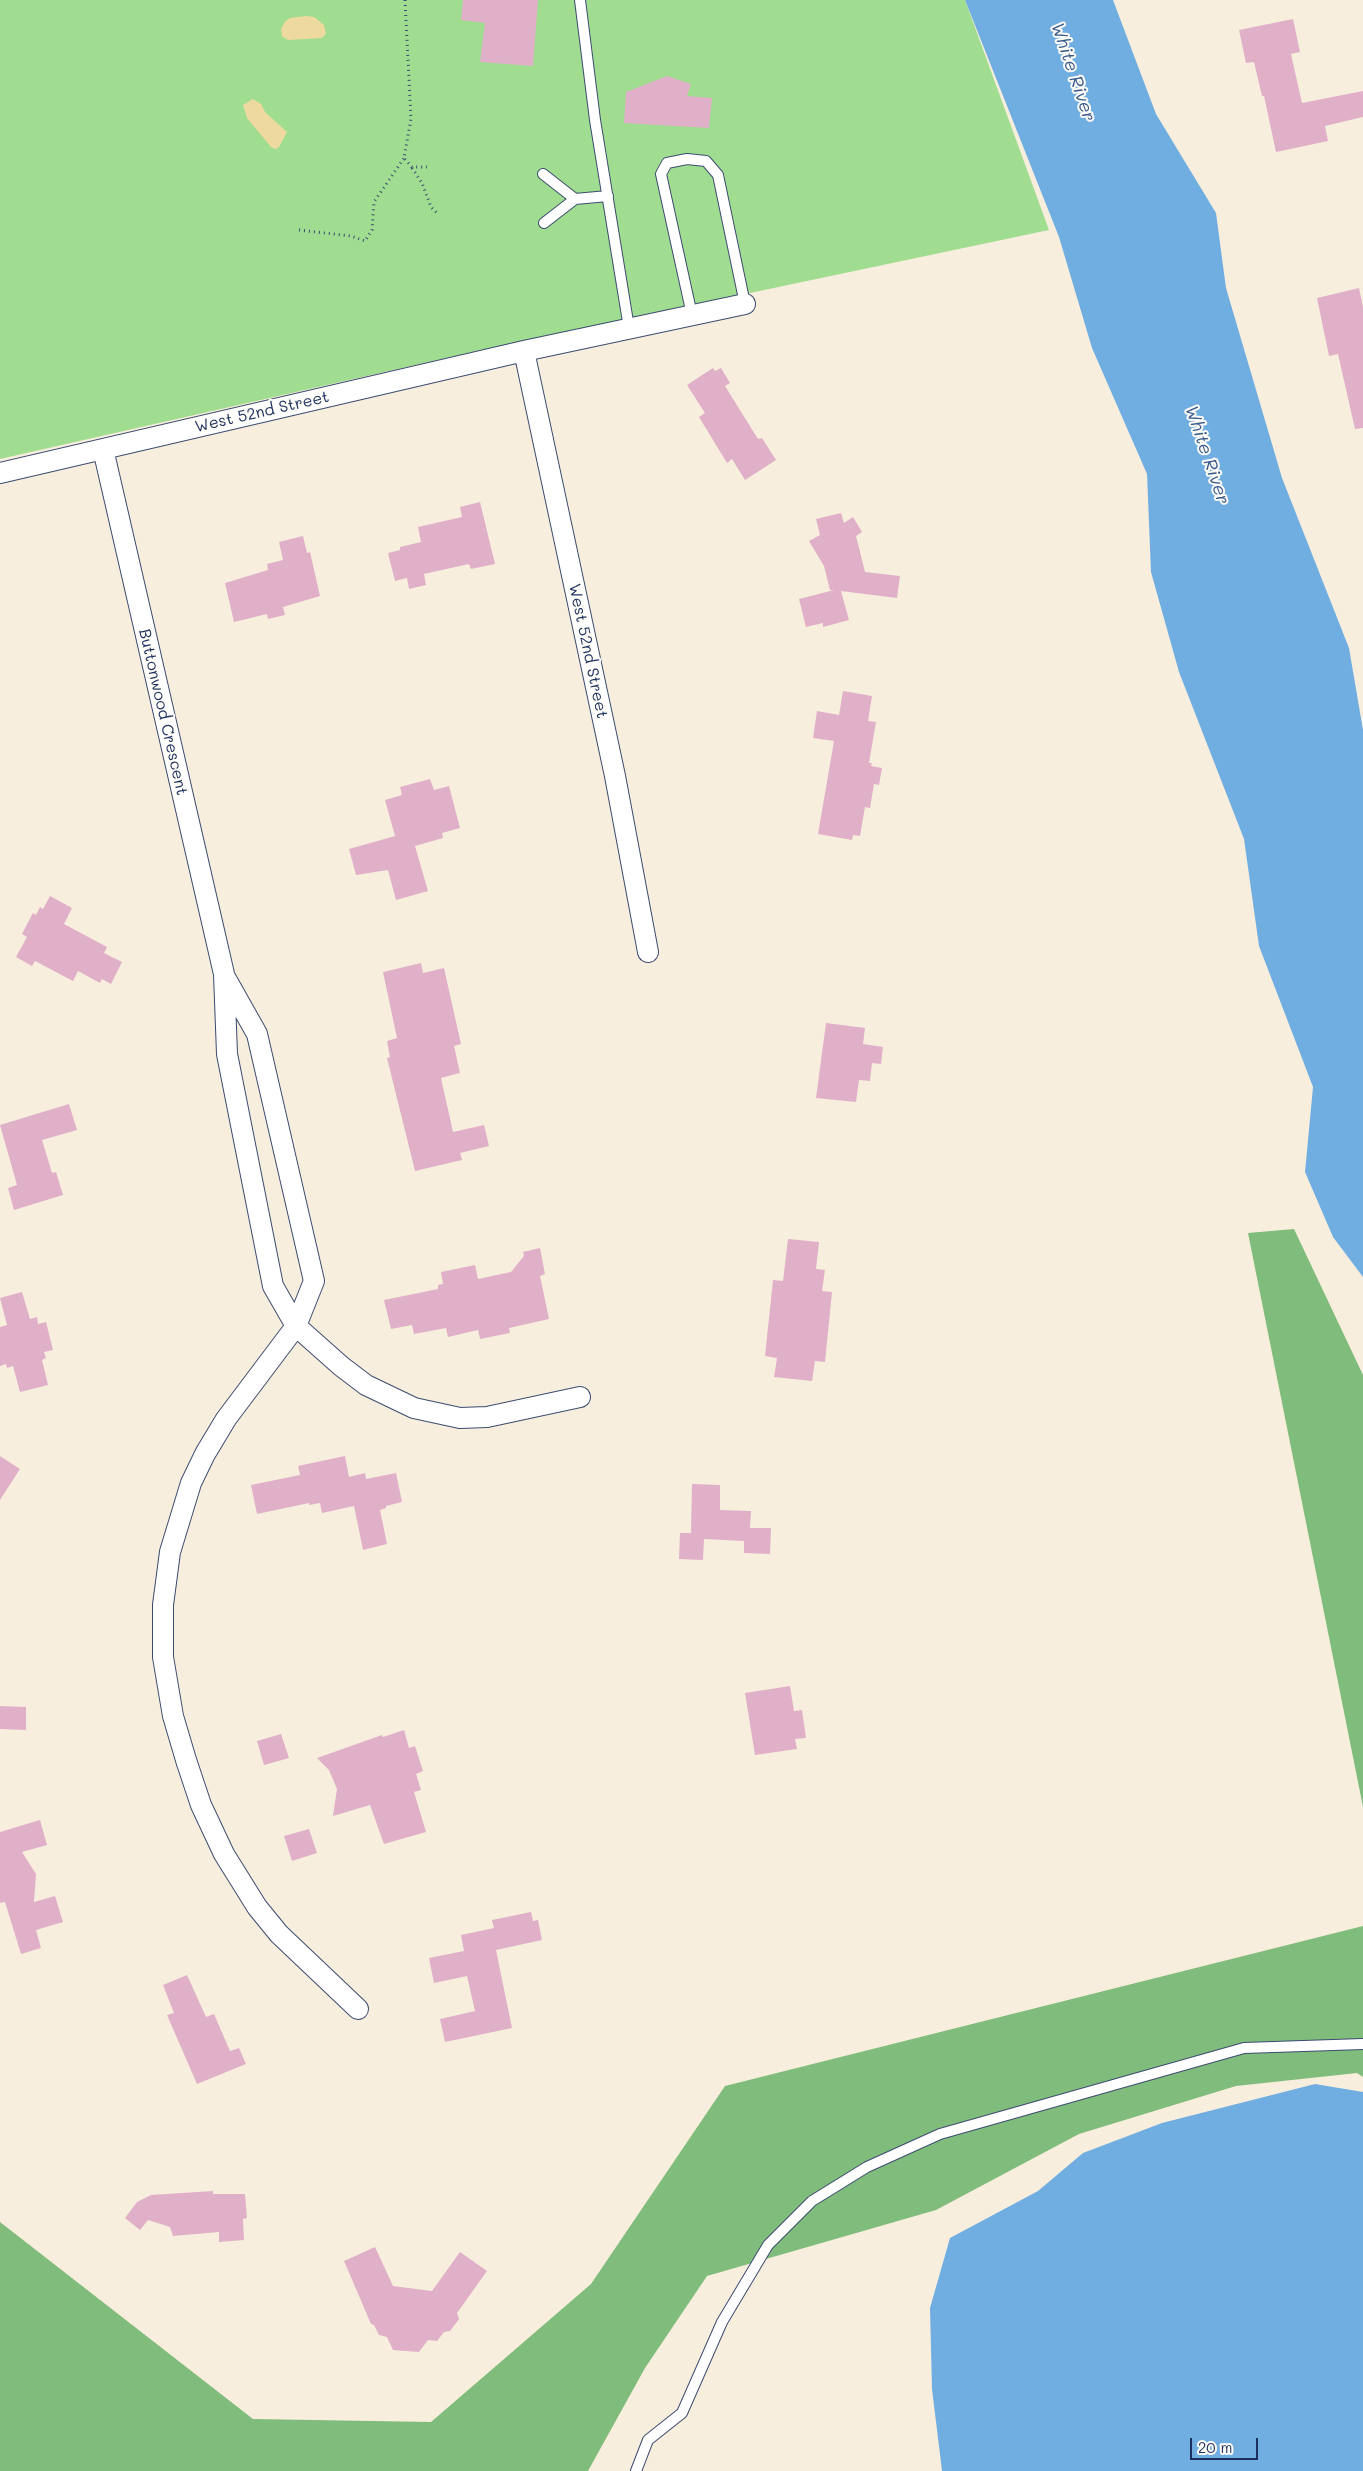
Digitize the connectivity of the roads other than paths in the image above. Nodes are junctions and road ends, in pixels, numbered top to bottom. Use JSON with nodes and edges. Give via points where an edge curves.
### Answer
{"nodes":[{"id":1,"x":580,"y":0,"type":"edge"},
{"id":2,"x":544,"y":174,"type":"dead end"},
{"id":3,"x":608,"y":196,"type":"junction"},
{"id":4,"x":575,"y":199,"type":"junction"},
{"id":5,"x":544,"y":223,"type":"dead end"},
{"id":6,"x":745,"y":304,"type":"joint"},
{"id":7,"x":692,"y":315,"type":"junction"},
{"id":8,"x":629,"y":328,"type":"junction"},
{"id":9,"x":524,"y":351,"type":"junction"},
{"id":10,"x":103,"y":449,"type":"junction"},
{"id":11,"x":0,"y":473,"type":"edge"},
{"id":12,"x":648,"y":952,"type":"dead end"},
{"id":13,"x":224,"y":974,"type":"junction"},
{"id":14,"x":296,"y":1326,"type":"junction"},
{"id":15,"x":580,"y":1397,"type":"dead end"},
{"id":16,"x":358,"y":2009,"type":"dead end"},
{"id":17,"x":1363,"y":2044,"type":"edge"},
{"id":18,"x":636,"y":2471,"type":"edge"}],
"edges":[{"from":1,"to":3,"type":"lane"},
{"from":2,"to":4,"type":"lane"},
{"from":3,"to":4,"type":"lane"},
{"from":3,"to":8,"type":"lane"},
{"from":4,"to":5,"type":"lane"},
{"from":6,"to":7,"type":"street","name":"West 52nd Street"},
{"from":6,"to":7,"type":"lane","via":[[718,174],[706,161],[688,159],[667,163],[661,174]]},
{"from":7,"to":8,"type":"street","name":"West 52nd Street"},
{"from":8,"to":9,"type":"street","name":"West 52nd Street"},
{"from":9,"to":10,"type":"street","name":"West 52nd Street"},
{"from":9,"to":12,"type":"street","name":"West 52nd Street","via":[[615,776]]},
{"from":10,"to":11,"type":"street","name":"West 52nd Street"},
{"from":10,"to":13,"type":"street","name":"Buttonwood Crescent"},
{"from":13,"to":14,"type":"street","via":[[227,1054],[273,1286]]},
{"from":13,"to":14,"type":"street","via":[[257,1034],[314,1281]]},
{"from":14,"to":15,"type":"street","via":[[366,1385],[424,1411],[460,1418],[487,1417]]},
{"from":14,"to":16,"type":"street","via":[[226,1419],[191,1482],[170,1552],[163,1605],[163,1657],[173,1716],[186,1760],[201,1805],[224,1854],[257,1907],[279,1934]]},
{"from":17,"to":18,"type":"lane","via":[[1244,2048],[940,2134],[867,2167],[812,2201],[768,2245],[722,2322],[682,2413],[648,2440]]}]}
